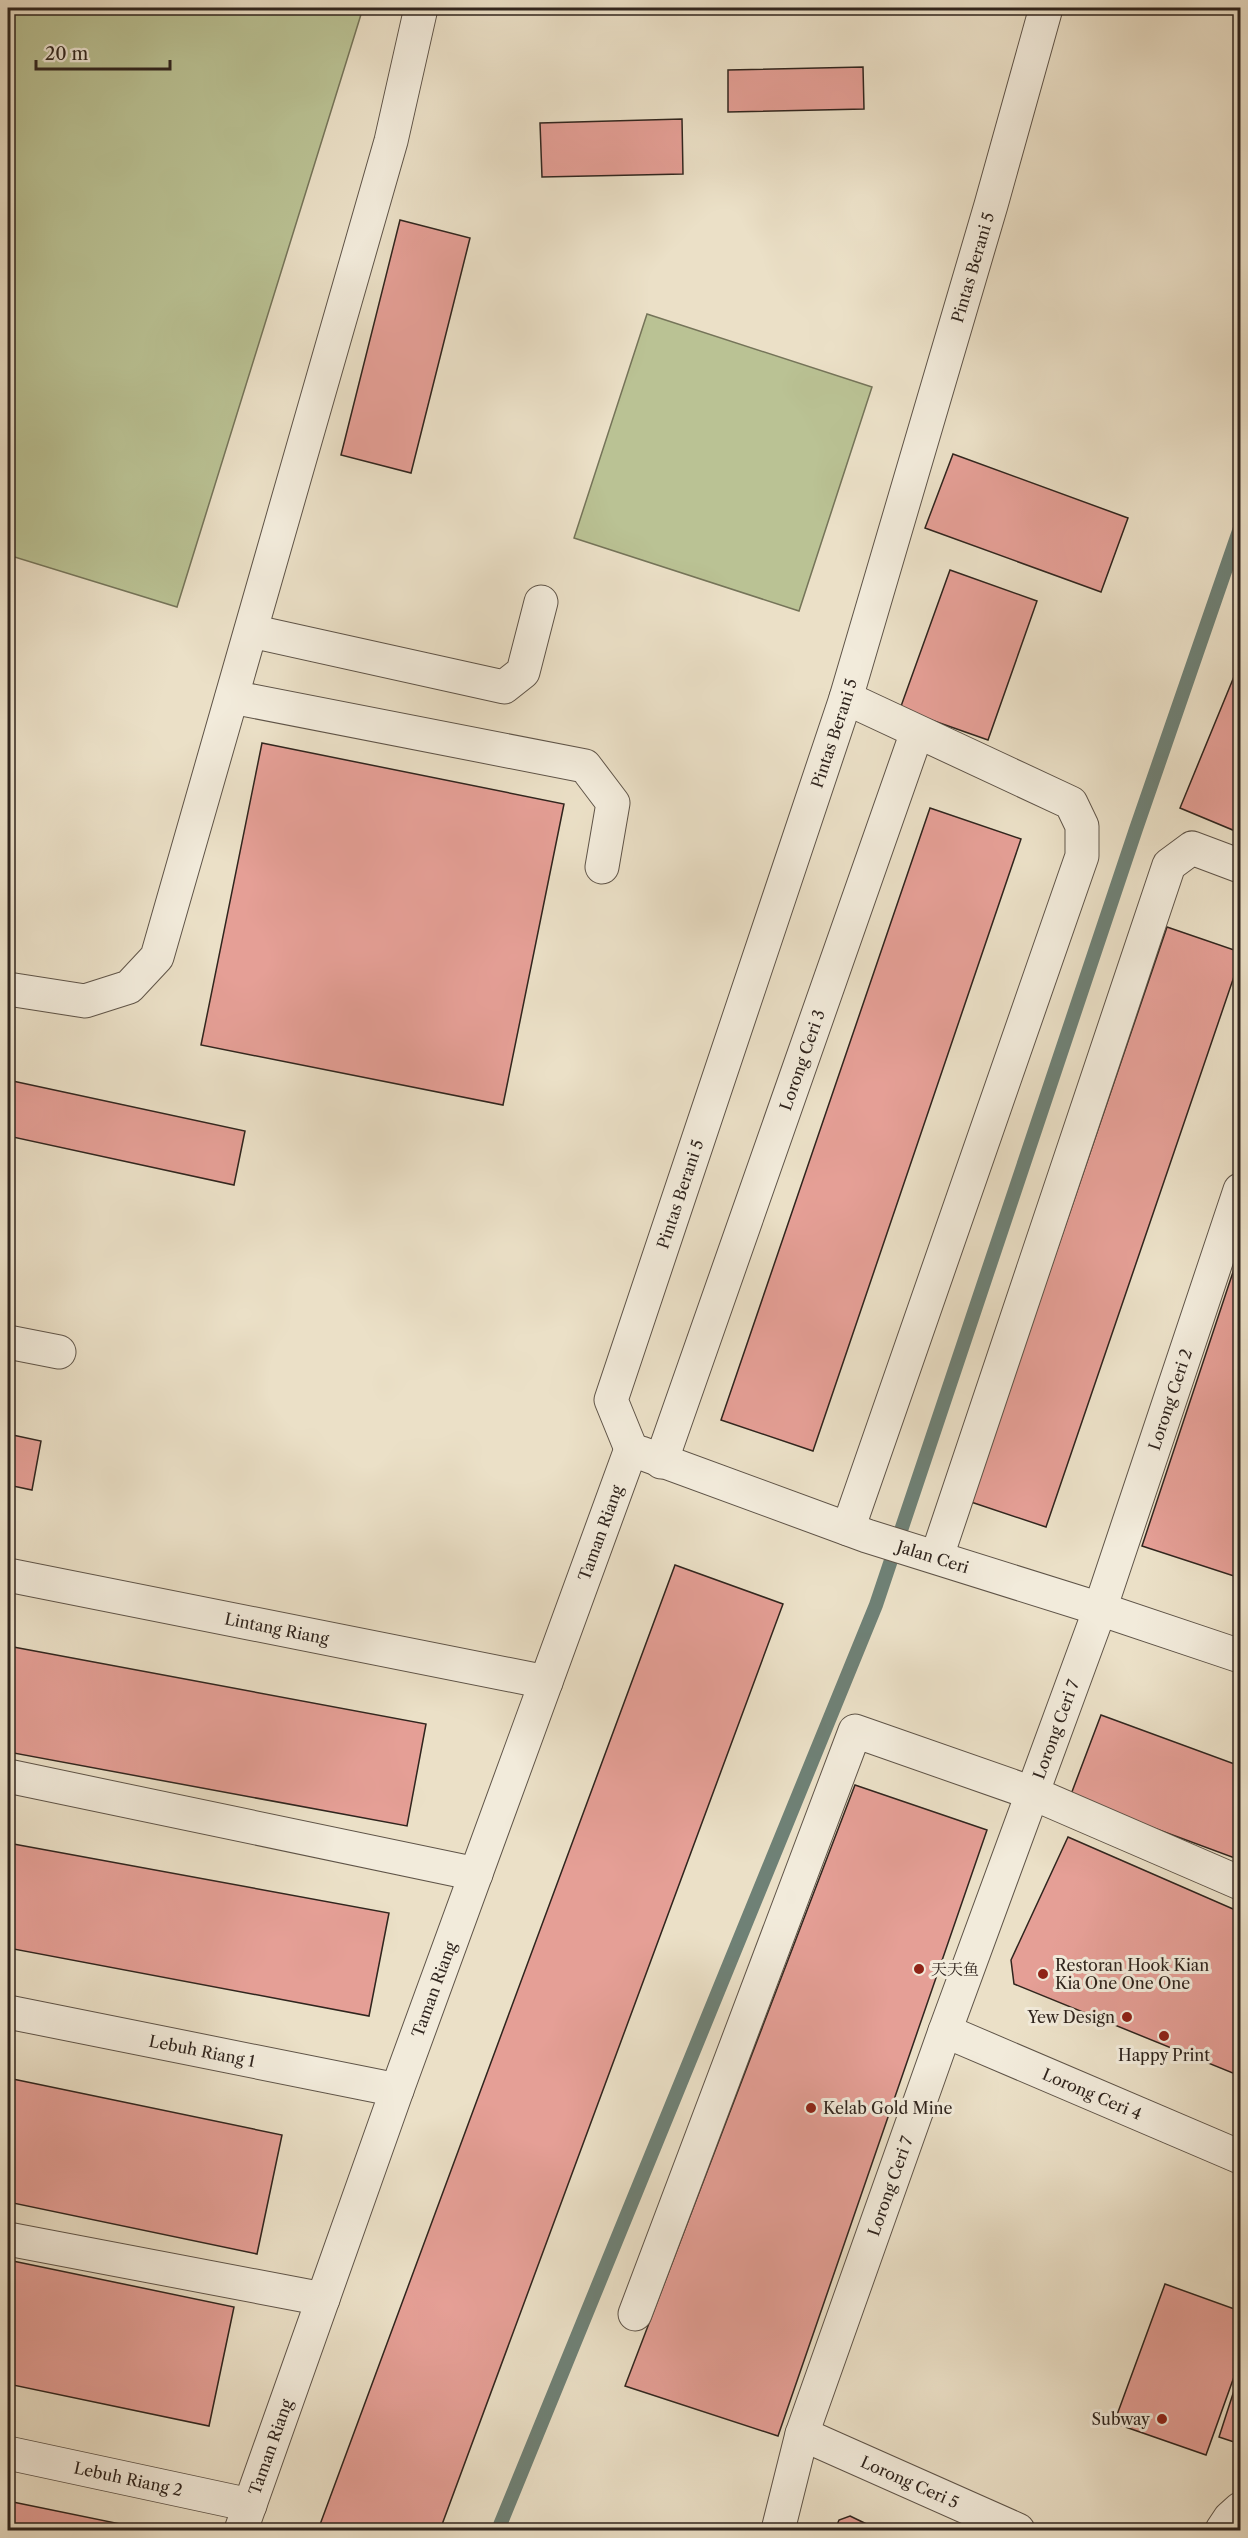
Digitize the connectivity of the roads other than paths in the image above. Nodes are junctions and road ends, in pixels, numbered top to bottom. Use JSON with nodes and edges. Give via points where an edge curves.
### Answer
{"nodes":[{"id":1,"x":421,"y":8,"type":"edge"},
{"id":2,"x":1046,"y":8,"type":"edge"},
{"id":3,"x":541,"y":602,"type":"dead end"},
{"id":4,"x":251,"y":631,"type":"junction"},
{"id":5,"x":232,"y":697,"type":"junction"},
{"id":6,"x":846,"y":698,"type":"junction"},
{"id":7,"x":916,"y":732,"type":"junction"},
{"id":8,"x":1240,"y":866,"type":"edge"},
{"id":9,"x":602,"y":867,"type":"dead end"},
{"id":10,"x":8,"y":989,"type":"edge"},
{"id":11,"x":1240,"y":1190,"type":"edge"},
{"id":12,"x":8,"y":1342,"type":"edge"},
{"id":13,"x":59,"y":1352,"type":"dead end"},
{"id":14,"x":631,"y":1449,"type":"junction"},
{"id":15,"x":661,"y":1462,"type":"junction"},
{"id":16,"x":858,"y":1533,"type":"junction"},
{"id":17,"x":928,"y":1553,"type":"junction"},
{"id":18,"x":8,"y":1575,"type":"edge"},
{"id":19,"x":1100,"y":1609,"type":"junction"},
{"id":20,"x":1240,"y":1656,"type":"edge"},
{"id":21,"x":546,"y":1682,"type":"junction"},
{"id":22,"x":8,"y":1776,"type":"edge"},
{"id":23,"x":1032,"y":1793,"type":"junction"},
{"id":24,"x":476,"y":1874,"type":"junction"},
{"id":25,"x":1240,"y":1883,"type":"edge"},
{"id":26,"x":8,"y":2012,"type":"edge"},
{"id":27,"x":945,"y":2031,"type":"junction"},
{"id":28,"x":397,"y":2090,"type":"junction"},
{"id":29,"x":1240,"y":2157,"type":"edge"},
{"id":30,"x":8,"y":2239,"type":"edge"},
{"id":31,"x":323,"y":2299,"type":"junction"},
{"id":32,"x":635,"y":2314,"type":"dead end"},
{"id":33,"x":802,"y":2434,"type":"junction"},
{"id":34,"x":8,"y":2453,"type":"edge"},
{"id":35,"x":1240,"y":2509,"type":"edge"},
{"id":36,"x":245,"y":2518,"type":"edge"},
{"id":37,"x":778,"y":2530,"type":"edge"},
{"id":38,"x":1018,"y":2530,"type":"edge"},
{"id":39,"x":1222,"y":2530,"type":"edge"}],
"edges":[{"from":1,"to":4,"type":"street","via":[[392,141]]},
{"from":2,"to":6,"type":"street","name":"Pintas Berani 5"},
{"from":3,"to":4,"type":"street","via":[[523,672],[504,687]]},
{"from":4,"to":5,"type":"street"},
{"from":5,"to":9,"type":"street","via":[[585,766],[613,803]]},
{"from":5,"to":10,"type":"street","via":[[157,957],[129,987],[85,1001]]},
{"from":6,"to":7,"type":"street"},
{"from":6,"to":14,"type":"street","name":"Pintas Berani 5","via":[[611,1400]]},
{"from":7,"to":15,"type":"street","name":"Lorong Ceri 3"},
{"from":7,"to":16,"type":"street","via":[[1071,803],[1083,826],[1082,856]]},
{"from":8,"to":17,"type":"street","via":[[1192,848],[1170,865]]},
{"from":11,"to":19,"type":"street","name":"Lorong Ceri 2"},
{"from":12,"to":13,"type":"street"},
{"from":14,"to":15,"type":"street","name":"Jalan Ceri"},
{"from":14,"to":21,"type":"street","name":"Taman Riang"},
{"from":15,"to":16,"type":"street","name":"Jalan Ceri"},
{"from":16,"to":17,"type":"street","name":"Jalan Ceri"},
{"from":17,"to":19,"type":"street","name":"Jalan Ceri"},
{"from":18,"to":21,"type":"street","name":"Lintang Riang"},
{"from":19,"to":20,"type":"street","name":"Jalan Ceri"},
{"from":19,"to":23,"type":"street","name":"Lorong Ceri 7"},
{"from":21,"to":24,"type":"street","name":"Taman Riang"},
{"from":22,"to":24,"type":"street"},
{"from":23,"to":25,"type":"street"},
{"from":23,"to":27,"type":"street","name":"Lorong Ceri 7"},
{"from":23,"to":32,"type":"street","via":[[855,1731]]},
{"from":24,"to":28,"type":"street","name":"Taman Riang"},
{"from":26,"to":28,"type":"street","name":"Lebuh Riang 1"},
{"from":27,"to":29,"type":"street","name":"Lorong Ceri 4"},
{"from":27,"to":33,"type":"street","name":"Lorong Ceri 7"},
{"from":28,"to":31,"type":"street","name":"Taman Riang"},
{"from":30,"to":31,"type":"street"},
{"from":31,"to":36,"type":"street","name":"Taman Riang"},
{"from":33,"to":37,"type":"street","name":"Lorong Ceri 7"},
{"from":33,"to":38,"type":"street","name":"Lorong Ceri 5"},
{"from":34,"to":36,"type":"street","name":"Lebuh Riang 2"},
{"from":35,"to":39,"type":"street"}]}
